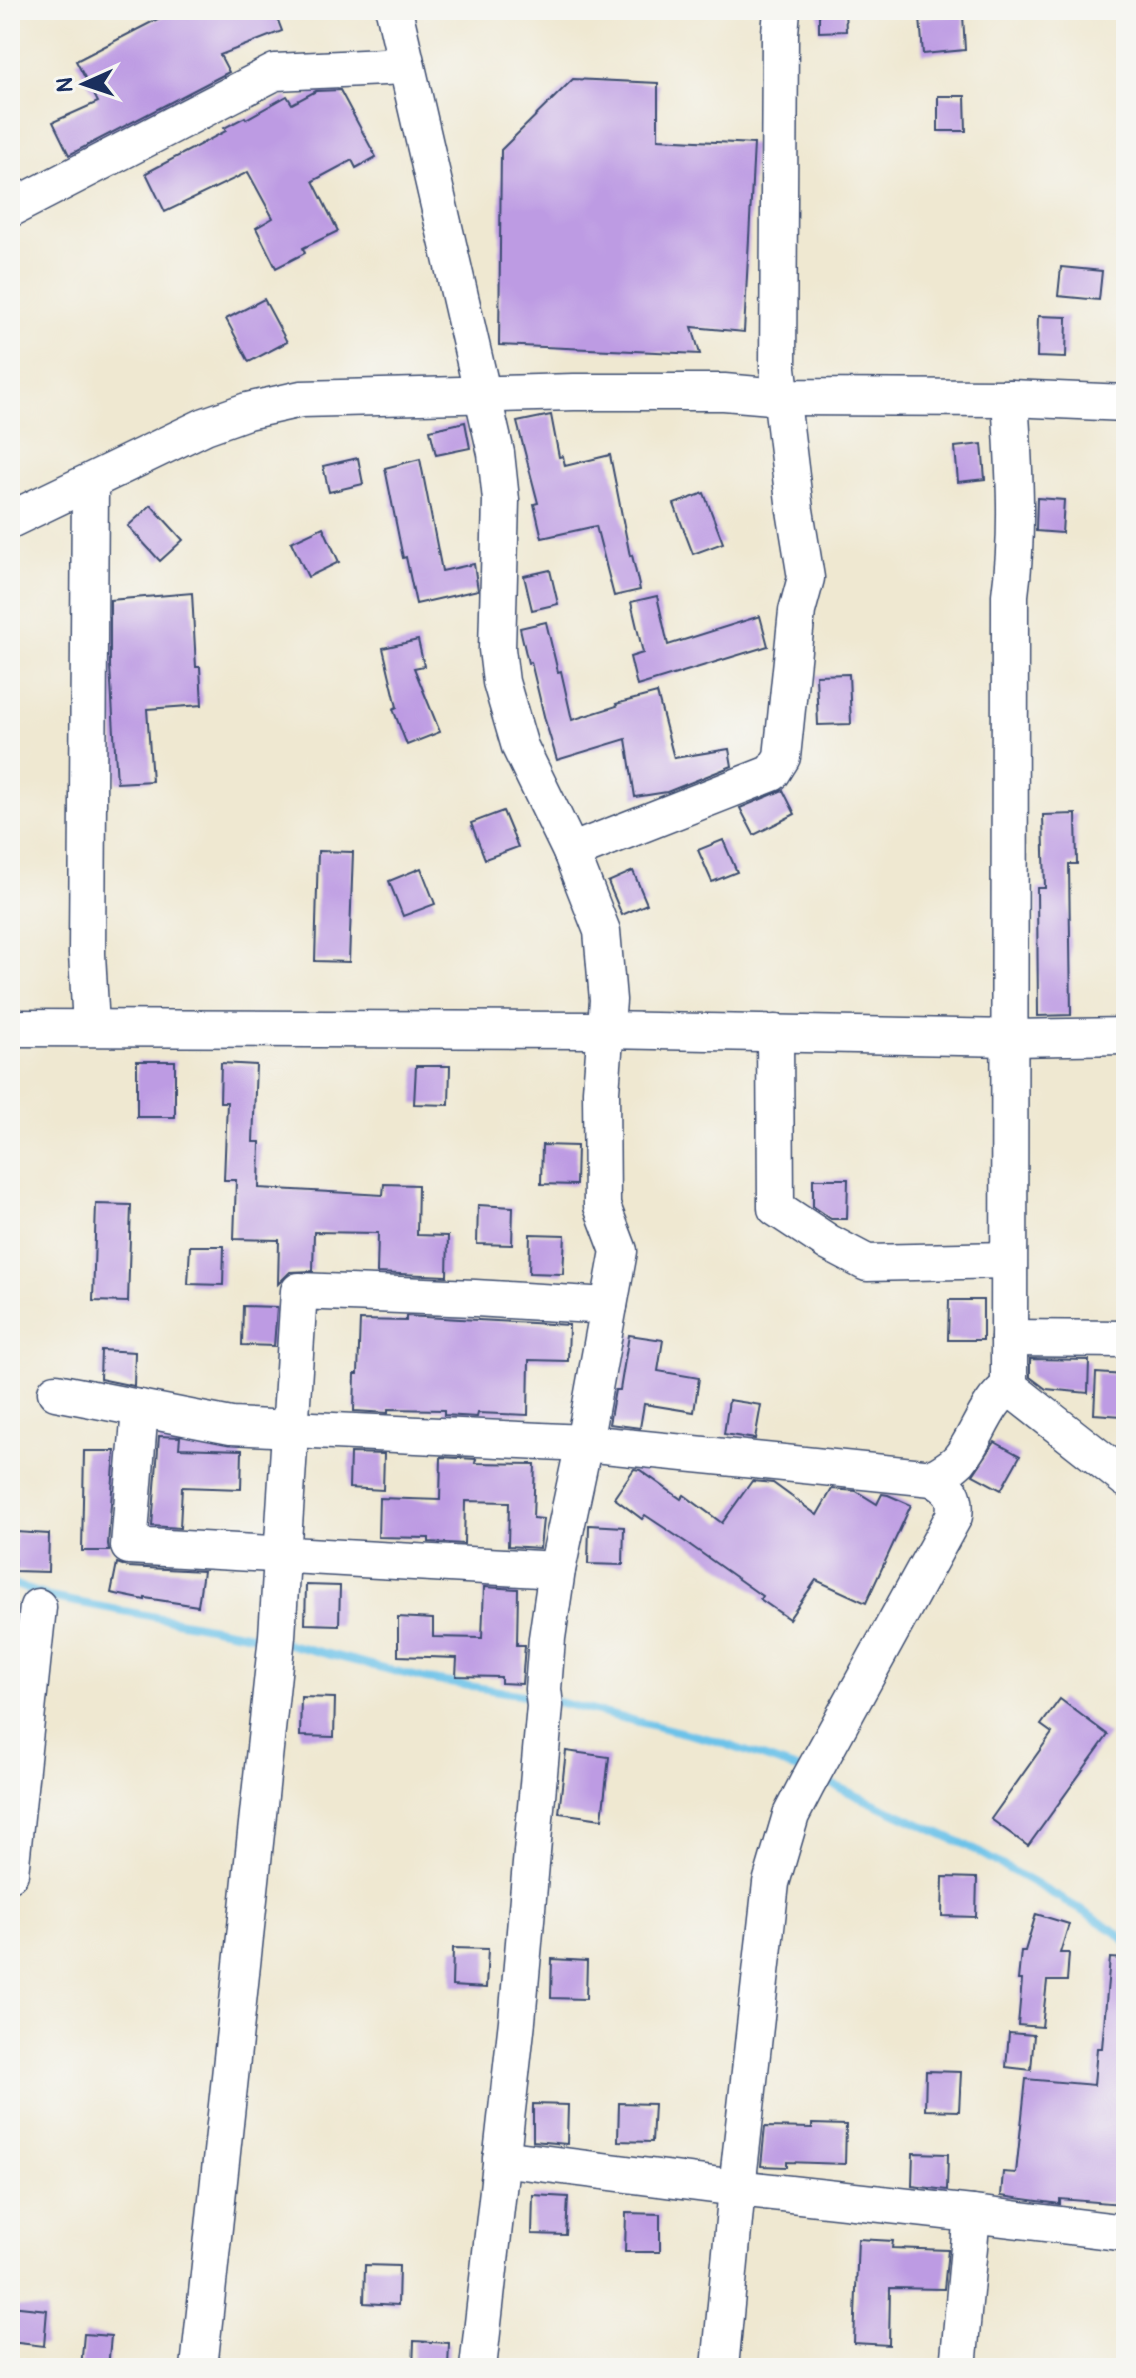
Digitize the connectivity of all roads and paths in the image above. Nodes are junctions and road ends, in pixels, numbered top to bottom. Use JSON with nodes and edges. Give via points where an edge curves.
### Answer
{"nodes":[{"id":1,"x":394,"y":10,"type":"edge"},
{"id":2,"x":782,"y":10,"type":"edge"},
{"id":3,"x":406,"y":66,"type":"junction"},
{"id":4,"x":10,"y":209,"type":"edge"},
{"id":5,"x":483,"y":394,"type":"junction"},
{"id":6,"x":782,"y":397,"type":"junction"},
{"id":7,"x":1010,"y":398,"type":"junction"},
{"id":8,"x":1126,"y":403,"type":"edge"},
{"id":9,"x":90,"y":483,"type":"junction"},
{"id":10,"x":10,"y":520,"type":"edge"},
{"id":11,"x":571,"y":852,"type":"junction"},
{"id":12,"x":91,"y":1027,"type":"junction"},
{"id":13,"x":10,"y":1028,"type":"edge"},
{"id":14,"x":604,"y":1030,"type":"junction"},
{"id":15,"x":775,"y":1033,"type":"junction"},
{"id":16,"x":1126,"y":1036,"type":"edge"},
{"id":17,"x":1011,"y":1038,"type":"junction"},
{"id":18,"x":1008,"y":1260,"type":"junction"},
{"id":19,"x":609,"y":1306,"type":"junction"},
{"id":20,"x":1009,"y":1338,"type":"junction"},
{"id":21,"x":1126,"y":1339,"type":"edge"},
{"id":22,"x":1009,"y":1387,"type":"junction"},
{"id":23,"x":56,"y":1392,"type":"dead end"},
{"id":24,"x":140,"y":1408,"type":"junction"},
{"id":25,"x":290,"y":1427,"type":"junction"},
{"id":26,"x":584,"y":1443,"type":"junction"},
{"id":27,"x":933,"y":1478,"type":"junction"},
{"id":28,"x":1126,"y":1479,"type":"edge"},
{"id":29,"x":283,"y":1556,"type":"junction"},
{"id":30,"x":557,"y":1570,"type":"junction"},
{"id":31,"x":38,"y":1607,"type":"dead end"},
{"id":32,"x":10,"y":1873,"type":"edge"},
{"id":33,"x":501,"y":2158,"type":"junction"},
{"id":34,"x":737,"y":2188,"type":"junction"},
{"id":35,"x":972,"y":2214,"type":"junction"},
{"id":36,"x":1126,"y":2233,"type":"edge"},
{"id":37,"x":199,"y":2368,"type":"edge"},
{"id":38,"x":478,"y":2368,"type":"edge"},
{"id":39,"x":720,"y":2368,"type":"edge"},
{"id":40,"x":958,"y":2368,"type":"edge"}],
"edges":[{"from":1,"to":3,"type":"street"},
{"from":2,"to":6,"type":"street"},
{"from":3,"to":4,"type":"street","via":[[275,72]]},
{"from":3,"to":5,"type":"street"},
{"from":5,"to":6,"type":"street","via":[[724,392]]},
{"from":5,"to":9,"type":"street","via":[[301,399],[247,411]]},
{"from":5,"to":11,"type":"street","via":[[501,500],[501,682],[520,747]]},
{"from":6,"to":7,"type":"street"},
{"from":6,"to":11,"type":"street","via":[[806,578],[797,611],[782,757],[772,773]]},
{"from":7,"to":8,"type":"street"},
{"from":7,"to":17,"type":"street","via":[[1015,481],[1010,595]]},
{"from":9,"to":10,"type":"street"},
{"from":9,"to":12,"type":"street"},
{"from":11,"to":14,"type":"street","via":[[602,931],[608,1000]]},
{"from":12,"to":13,"type":"street"},
{"from":12,"to":14,"type":"street"},
{"from":14,"to":15,"type":"street"},
{"from":14,"to":19,"type":"street","via":[[602,1206],[619,1251]]},
{"from":15,"to":17,"type":"street"},
{"from":15,"to":18,"type":"street","via":[[776,1208],[867,1263]]},
{"from":16,"to":17,"type":"street"},
{"from":17,"to":18,"type":"street"},
{"from":18,"to":20,"type":"street"},
{"from":19,"to":25,"type":"street","via":[[299,1291]]},
{"from":19,"to":26,"type":"street"},
{"from":20,"to":21,"type":"street"},
{"from":20,"to":22,"type":"street"},
{"from":22,"to":27,"type":"street","via":[[998,1394],[956,1463]]},
{"from":22,"to":28,"type":"street"},
{"from":23,"to":24,"type":"street"},
{"from":24,"to":25,"type":"street","via":[[231,1426]]},
{"from":24,"to":29,"type":"street","via":[[129,1546]]},
{"from":25,"to":26,"type":"street"},
{"from":25,"to":29,"type":"street"},
{"from":26,"to":27,"type":"street"},
{"from":26,"to":30,"type":"street"},
{"from":27,"to":34,"type":"street","via":[[954,1493],[954,1516],[791,1815],[771,1883]]},
{"from":29,"to":30,"type":"street"},
{"from":29,"to":37,"type":"street"},
{"from":30,"to":33,"type":"street"},
{"from":31,"to":32,"type":"street"},
{"from":33,"to":34,"type":"street"},
{"from":33,"to":38,"type":"street"},
{"from":34,"to":35,"type":"street"},
{"from":34,"to":39,"type":"street"},
{"from":35,"to":36,"type":"street"},
{"from":35,"to":40,"type":"street"}]}
